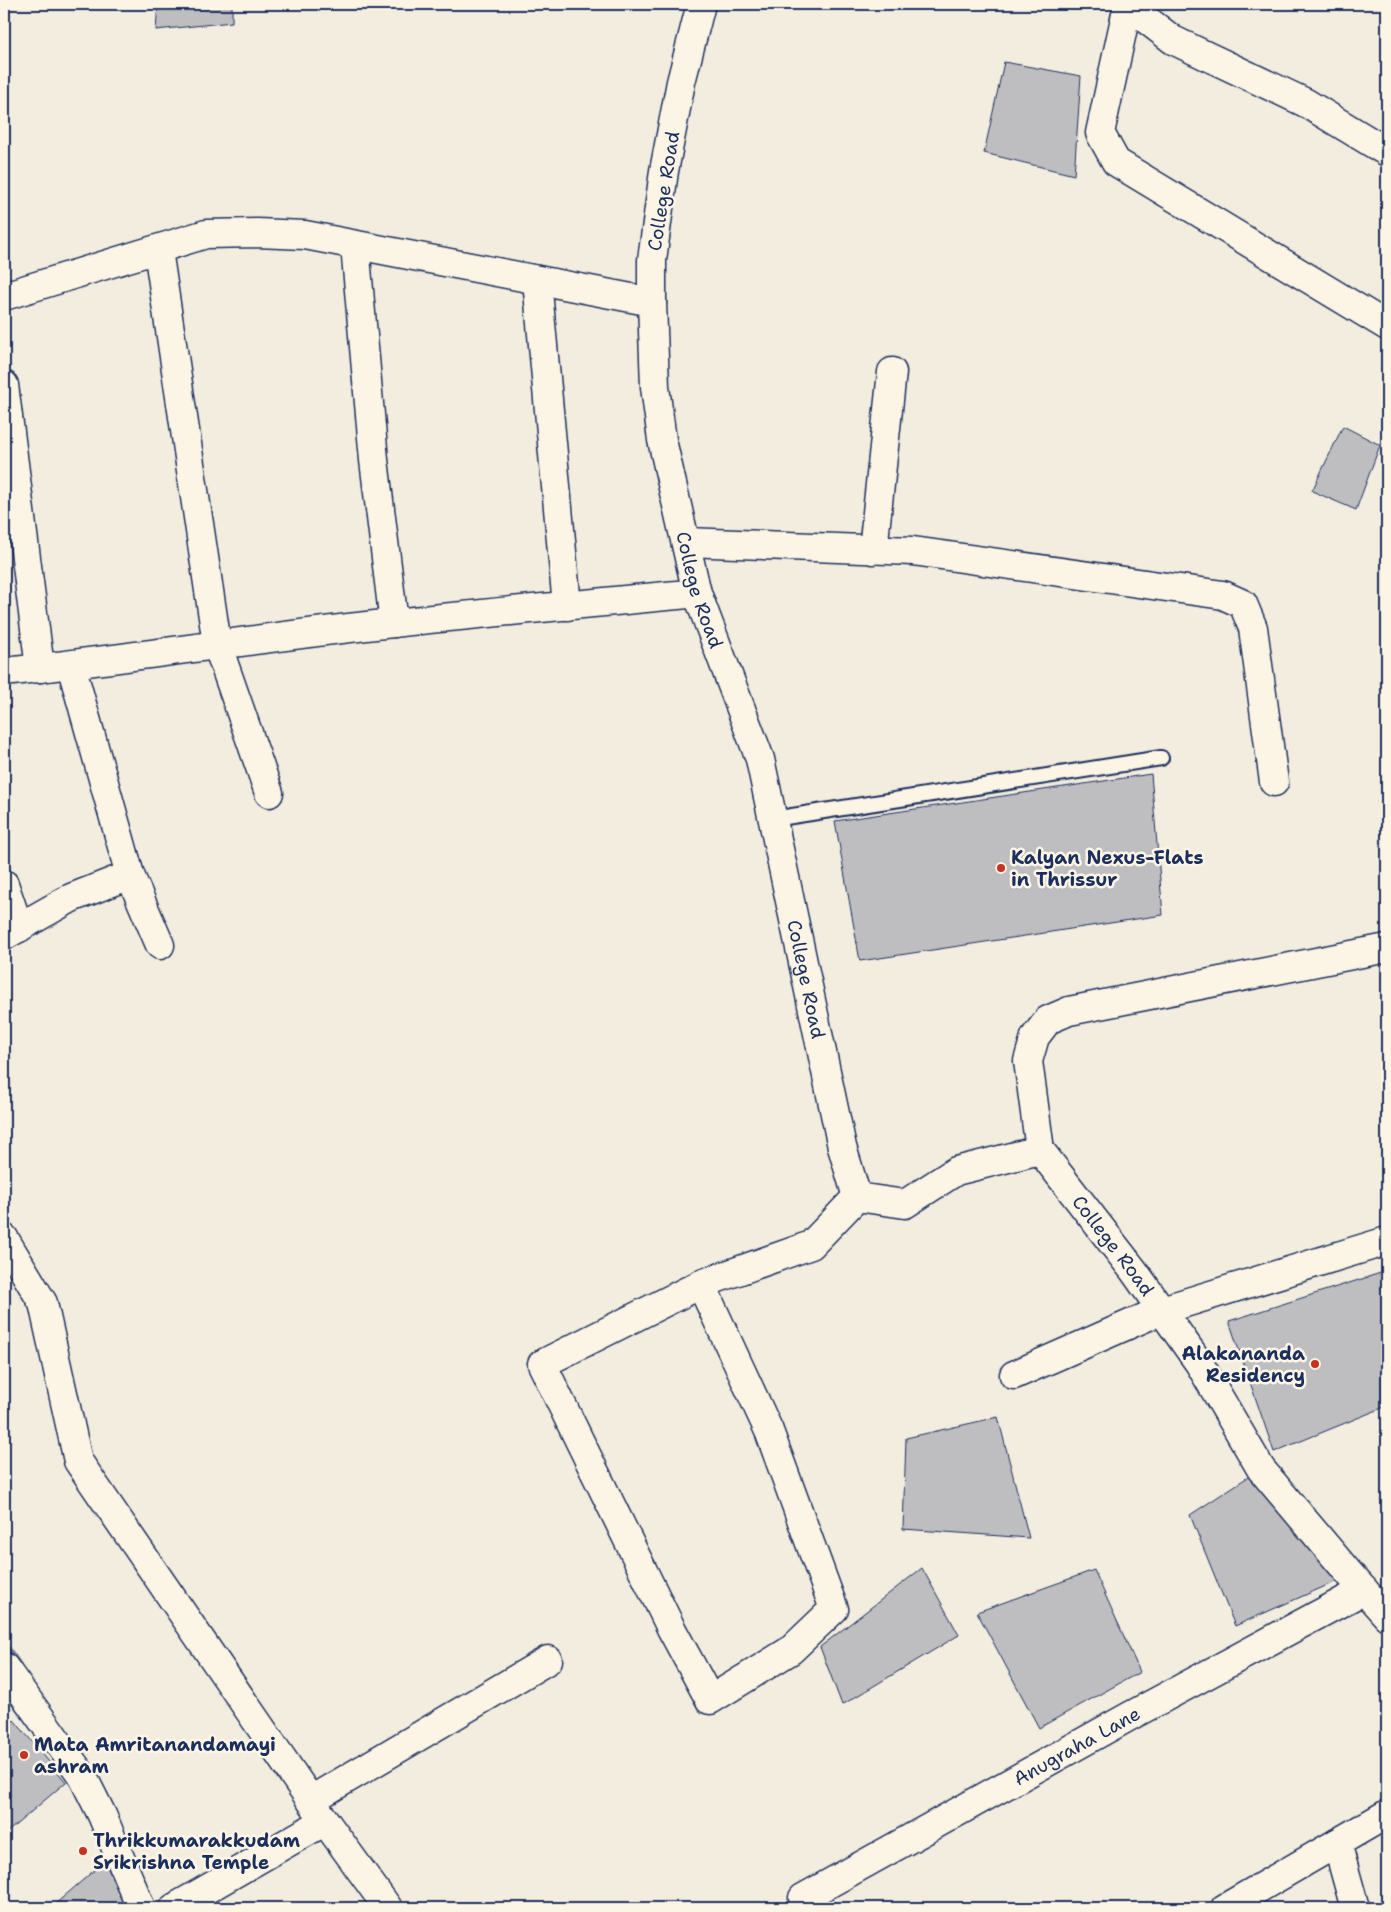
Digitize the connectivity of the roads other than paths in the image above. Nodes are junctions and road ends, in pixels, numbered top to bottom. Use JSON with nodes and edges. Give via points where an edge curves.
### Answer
{"nodes":[{"id":1,"x":701,"y":4,"type":"edge"},
{"id":2,"x":1127,"y":5,"type":"edge"},
{"id":3,"x":1387,"y":152,"type":"edge"},
{"id":4,"x":355,"y":245,"type":"junction"},
{"id":5,"x":158,"y":250,"type":"junction"},
{"id":6,"x":537,"y":280,"type":"junction"},
{"id":7,"x":4,"y":296,"type":"edge"},
{"id":8,"x":652,"y":302,"type":"junction"},
{"id":9,"x":1387,"y":326,"type":"edge"},
{"id":10,"x":892,"y":372,"type":"dead end"},
{"id":11,"x":4,"y":385,"type":"edge"},
{"id":12,"x":686,"y":542,"type":"junction"},
{"id":13,"x":873,"y":550,"type":"junction"},
{"id":14,"x":697,"y":594,"type":"junction"},
{"id":15,"x":568,"y":606,"type":"junction"},
{"id":16,"x":394,"y":623,"type":"junction"},
{"id":17,"x":217,"y":644,"type":"junction"},
{"id":18,"x":71,"y":665,"type":"junction"},
{"id":19,"x":40,"y":668,"type":"junction"},
{"id":20,"x":4,"y":672,"type":"edge"},
{"id":21,"x":1161,"y":758,"type":"dead end"},
{"id":22,"x":1274,"y":782,"type":"dead end"},
{"id":23,"x":269,"y":793,"type":"dead end"},
{"id":24,"x":773,"y":819,"type":"junction"},
{"id":25,"x":130,"y":875,"type":"junction"},
{"id":26,"x":4,"y":884,"type":"edge"},
{"id":27,"x":11,"y":932,"type":"edge"},
{"id":28,"x":160,"y":945,"type":"dead end"},
{"id":29,"x":1387,"y":948,"type":"edge"},
{"id":30,"x":1040,"y":1150,"type":"junction"},
{"id":31,"x":857,"y":1196,"type":"junction"},
{"id":32,"x":4,"y":1238,"type":"edge"},
{"id":33,"x":1387,"y":1242,"type":"edge"},
{"id":34,"x":701,"y":1284,"type":"junction"},
{"id":35,"x":1162,"y":1310,"type":"junction"},
{"id":36,"x":1014,"y":1375,"type":"dead end"},
{"id":37,"x":1364,"y":1590,"type":"junction"},
{"id":38,"x":1387,"y":1616,"type":"edge"},
{"id":39,"x":548,"y":1660,"type":"dead end"},
{"id":40,"x":7,"y":1678,"type":"edge"},
{"id":41,"x":318,"y":1811,"type":"junction"},
{"id":42,"x":1387,"y":1814,"type":"edge"},
{"id":43,"x":1338,"y":1843,"type":"junction"},
{"id":44,"x":800,"y":1905,"type":"edge"},
{"id":45,"x":141,"y":1908,"type":"edge"},
{"id":46,"x":174,"y":1908,"type":"edge"},
{"id":47,"x":388,"y":1908,"type":"edge"},
{"id":48,"x":1225,"y":1908,"type":"edge"},
{"id":49,"x":1355,"y":1908,"type":"edge"}],
"edges":[{"from":1,"to":8,"type":"street","name":"College Road","via":[[681,82],[664,171],[652,260]]},
{"from":2,"to":3,"type":"street","via":[[1173,40],[1306,103]]},
{"from":2,"to":9,"type":"street","via":[[1100,134],[1116,162]]},
{"from":4,"to":5,"type":"street","via":[[305,235],[206,234]]},
{"from":4,"to":6,"type":"street"},
{"from":4,"to":16,"type":"street","via":[[374,460]]},
{"from":5,"to":7,"type":"street"},
{"from":5,"to":17,"type":"street"},
{"from":6,"to":8,"type":"street"},
{"from":6,"to":15,"type":"street"},
{"from":8,"to":12,"type":"street","name":"College Road","via":[[655,387],[662,440]]},
{"from":10,"to":13,"type":"street"},
{"from":11,"to":19,"type":"street"},
{"from":12,"to":13,"type":"street"},
{"from":12,"to":14,"type":"street","name":"College Road"},
{"from":13,"to":22,"type":"street","via":[[913,551],[1223,595],[1243,604],[1253,628]]},
{"from":14,"to":15,"type":"street"},
{"from":14,"to":24,"type":"street","name":"College Road","via":[[760,759]]},
{"from":15,"to":16,"type":"street"},
{"from":16,"to":17,"type":"street"},
{"from":17,"to":18,"type":"street"},
{"from":17,"to":23,"type":"street"},
{"from":18,"to":19,"type":"street"},
{"from":18,"to":25,"type":"street"},
{"from":19,"to":20,"type":"street"},
{"from":21,"to":24,"type":"lane"},
{"from":24,"to":31,"type":"street","name":"College Road","via":[[842,1147]]},
{"from":25,"to":27,"type":"street","via":[[71,898]]},
{"from":25,"to":28,"type":"street"},
{"from":26,"to":27,"type":"street"},
{"from":29,"to":30,"type":"street","via":[[1069,1011],[1048,1020],[1035,1037],[1028,1061]]},
{"from":30,"to":31,"type":"street","via":[[956,1171],[905,1204]]},
{"from":30,"to":35,"type":"street","name":"College Road"},
{"from":31,"to":34,"type":"street","via":[[811,1245]]},
{"from":32,"to":41,"type":"street","via":[[43,1303],[78,1461]]},
{"from":33,"to":35,"type":"street"},
{"from":34,"to":34,"type":"street","via":[[542,1364],[671,1628],[710,1700],[792,1650],[834,1609],[769,1431]]},
{"from":35,"to":36,"type":"street"},
{"from":35,"to":37,"type":"street","name":"College Road","via":[[1200,1362],[1261,1469]]},
{"from":37,"to":38,"type":"street","name":"College Road"},
{"from":37,"to":44,"type":"street","name":"Anugraha Lane","via":[[1130,1716]]},
{"from":39,"to":41,"type":"street"},
{"from":40,"to":45,"type":"street","via":[[83,1777]]},
{"from":41,"to":46,"type":"street"},
{"from":41,"to":47,"type":"street"},
{"from":42,"to":43,"type":"street"},
{"from":43,"to":48,"type":"street"},
{"from":43,"to":49,"type":"street"}]}
